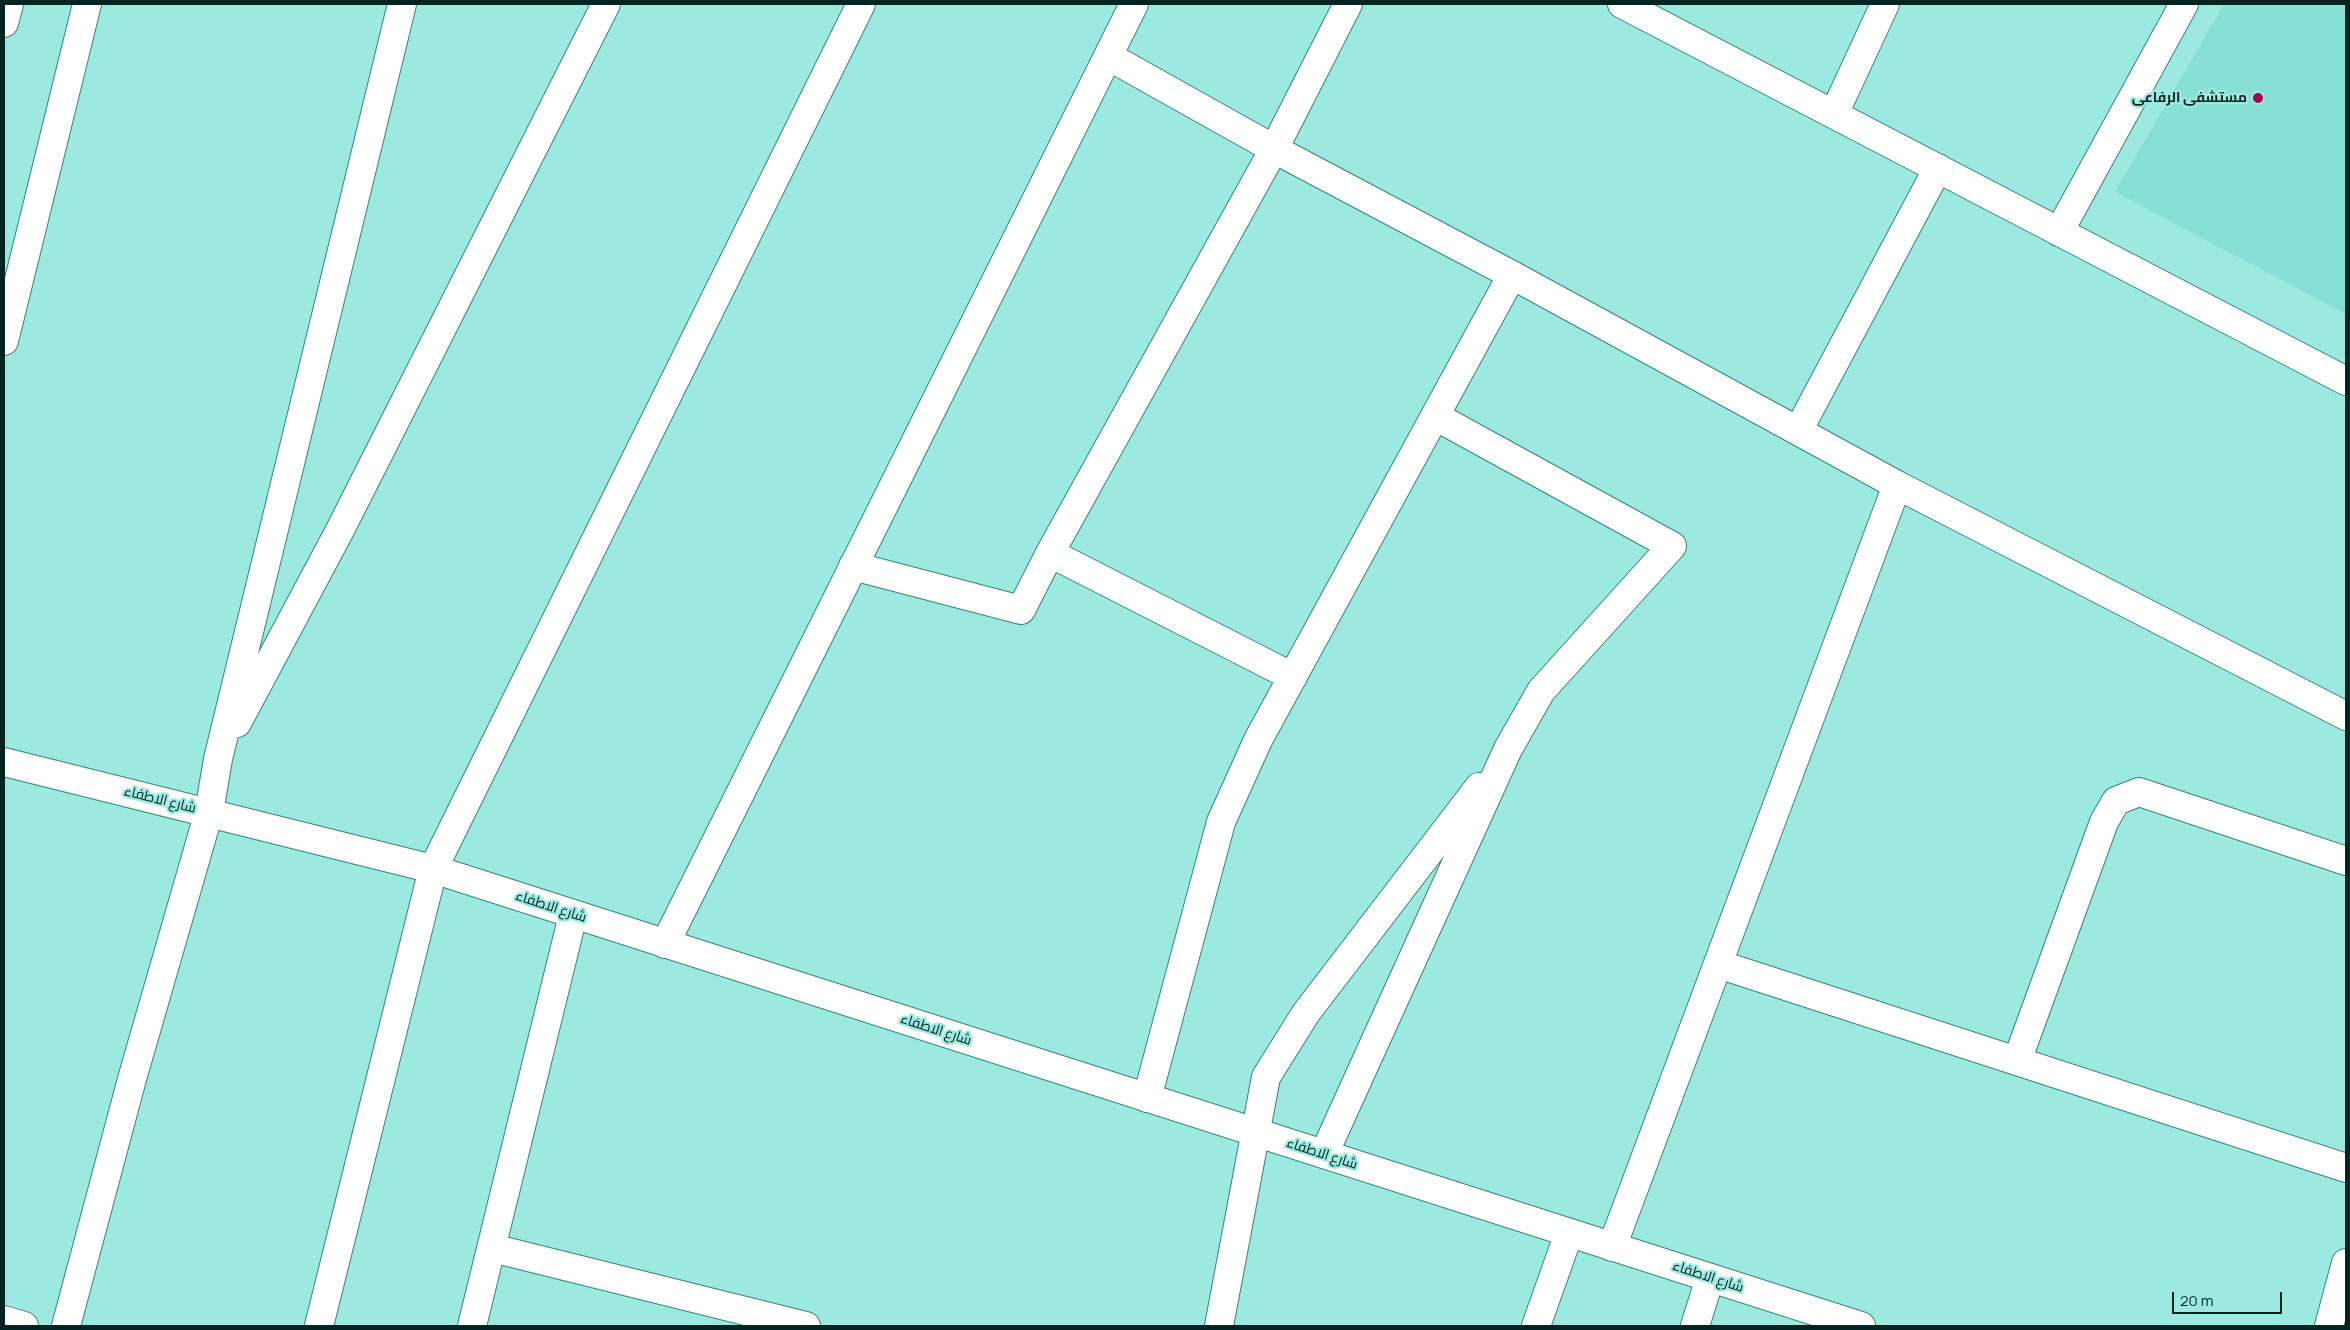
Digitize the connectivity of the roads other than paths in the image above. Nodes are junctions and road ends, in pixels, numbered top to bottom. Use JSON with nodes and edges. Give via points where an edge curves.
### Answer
{"nodes":[{"id":1,"x":9,"y":4,"type":"edge"},
{"id":2,"x":87,"y":4,"type":"edge"},
{"id":3,"x":402,"y":4,"type":"edge"},
{"id":4,"x":606,"y":4,"type":"edge"},
{"id":5,"x":861,"y":4,"type":"edge"},
{"id":6,"x":1134,"y":4,"type":"edge"},
{"id":7,"x":1348,"y":4,"type":"edge"},
{"id":8,"x":1622,"y":4,"type":"edge"},
{"id":9,"x":1885,"y":4,"type":"edge"},
{"id":10,"x":2184,"y":4,"type":"edge"},
{"id":11,"x":4,"y":23,"type":"edge"},
{"id":12,"x":1108,"y":56,"type":"junction"},
{"id":13,"x":1834,"y":114,"type":"junction"},
{"id":14,"x":1274,"y":149,"type":"junction"},
{"id":15,"x":1938,"y":168,"type":"junction"},
{"id":16,"x":2059,"y":232,"type":"junction"},
{"id":17,"x":1512,"y":275,"type":"junction"},
{"id":18,"x":4,"y":341,"type":"edge"},
{"id":19,"x":2346,"y":381,"type":"edge"},
{"id":20,"x":1435,"y":416,"type":"junction"},
{"id":21,"x":1798,"y":431,"type":"junction"},
{"id":22,"x":1897,"y":485,"type":"junction"},
{"id":23,"x":1050,"y":553,"type":"junction"},
{"id":24,"x":854,"y":566,"type":"junction"},
{"id":25,"x":1292,"y":677,"type":"junction"},
{"id":26,"x":2346,"y":716,"type":"edge"},
{"id":27,"x":1508,"y":749,"type":"junction"},
{"id":28,"x":218,"y":759,"type":"junction"},
{"id":29,"x":4,"y":762,"type":"edge"},
{"id":30,"x":209,"y":812,"type":"junction"},
{"id":31,"x":2346,"y":861,"type":"edge"},
{"id":32,"x":432,"y":869,"type":"junction"},
{"id":33,"x":573,"y":914,"type":"junction"},
{"id":34,"x":665,"y":944,"type":"junction"},
{"id":35,"x":1718,"y":964,"type":"junction"},
{"id":36,"x":2017,"y":1061,"type":"junction"},
{"id":37,"x":1147,"y":1098,"type":"junction"},
{"id":38,"x":1256,"y":1133,"type":"junction"},
{"id":39,"x":1324,"y":1154,"type":"junction"},
{"id":40,"x":2346,"y":1168,"type":"edge"},
{"id":41,"x":1569,"y":1233,"type":"junction"},
{"id":42,"x":1612,"y":1247,"type":"junction"},
{"id":43,"x":492,"y":1248,"type":"junction"},
{"id":44,"x":2346,"y":1262,"type":"edge"},
{"id":45,"x":1710,"y":1278,"type":"junction"},
{"id":46,"x":4,"y":1320,"type":"edge"},
{"id":47,"x":24,"y":1326,"type":"edge"},
{"id":48,"x":66,"y":1326,"type":"edge"},
{"id":49,"x":319,"y":1326,"type":"edge"},
{"id":50,"x":472,"y":1326,"type":"edge"},
{"id":51,"x":806,"y":1326,"type":"edge"},
{"id":52,"x":1218,"y":1326,"type":"edge"},
{"id":53,"x":1536,"y":1326,"type":"edge"},
{"id":54,"x":1695,"y":1326,"type":"edge"},
{"id":55,"x":1861,"y":1326,"type":"edge"},
{"id":56,"x":2329,"y":1326,"type":"edge"}],
"edges":[{"from":1,"to":11,"type":"street"},
{"from":2,"to":18,"type":"street"},
{"from":3,"to":28,"type":"street"},
{"from":4,"to":28,"type":"street","via":[[339,532]]},
{"from":5,"to":32,"type":"street"},
{"from":6,"to":12,"type":"street"},
{"from":7,"to":14,"type":"street"},
{"from":8,"to":13,"type":"street"},
{"from":9,"to":13,"type":"street"},
{"from":10,"to":16,"type":"street"},
{"from":12,"to":14,"type":"street"},
{"from":12,"to":24,"type":"street"},
{"from":13,"to":15,"type":"street"},
{"from":14,"to":17,"type":"street"},
{"from":14,"to":23,"type":"street"},
{"from":15,"to":16,"type":"street"},
{"from":15,"to":21,"type":"street"},
{"from":16,"to":19,"type":"street"},
{"from":17,"to":20,"type":"street"},
{"from":17,"to":21,"type":"street"},
{"from":20,"to":25,"type":"street"},
{"from":20,"to":27,"type":"street","via":[[1672,546],[1541,692]]},
{"from":21,"to":22,"type":"street"},
{"from":22,"to":26,"type":"street"},
{"from":22,"to":35,"type":"street"},
{"from":23,"to":24,"type":"street","via":[[1021,610]]},
{"from":23,"to":25,"type":"street"},
{"from":24,"to":34,"type":"street"},
{"from":25,"to":37,"type":"street","via":[[1258,740],[1221,822]]},
{"from":27,"to":38,"type":"street","via":[[1306,1013],[1266,1077]]},
{"from":27,"to":39,"type":"street"},
{"from":28,"to":30,"type":"street"},
{"from":29,"to":30,"type":"street","name":"شارع الاطفاء"},
{"from":30,"to":32,"type":"street","name":"شارع الاطفاء"},
{"from":30,"to":48,"type":"street","via":[[132,1079]]},
{"from":31,"to":36,"type":"street","via":[[2139,792],[2116,801],[2104,822]]},
{"from":32,"to":33,"type":"street","name":"شارع الاطفاء"},
{"from":32,"to":49,"type":"street"},
{"from":33,"to":34,"type":"street","name":"شارع الاطفاء"},
{"from":33,"to":43,"type":"street"},
{"from":34,"to":37,"type":"street","name":"شارع الاطفاء"},
{"from":35,"to":36,"type":"street"},
{"from":35,"to":42,"type":"street"},
{"from":36,"to":40,"type":"street"},
{"from":37,"to":38,"type":"street","name":"شارع الاطفاء"},
{"from":38,"to":39,"type":"street","name":"شارع الاطفاء"},
{"from":38,"to":52,"type":"street"},
{"from":39,"to":41,"type":"street","name":"شارع الاطفاء"},
{"from":41,"to":42,"type":"street","name":"شارع الاطفاء"},
{"from":41,"to":53,"type":"street"},
{"from":42,"to":45,"type":"street","name":"شارع الاطفاء"},
{"from":43,"to":50,"type":"street"},
{"from":43,"to":51,"type":"street"},
{"from":44,"to":56,"type":"street"},
{"from":45,"to":54,"type":"street"},
{"from":45,"to":55,"type":"street","name":"شارع الاطفاء"},
{"from":46,"to":47,"type":"street"}]}
